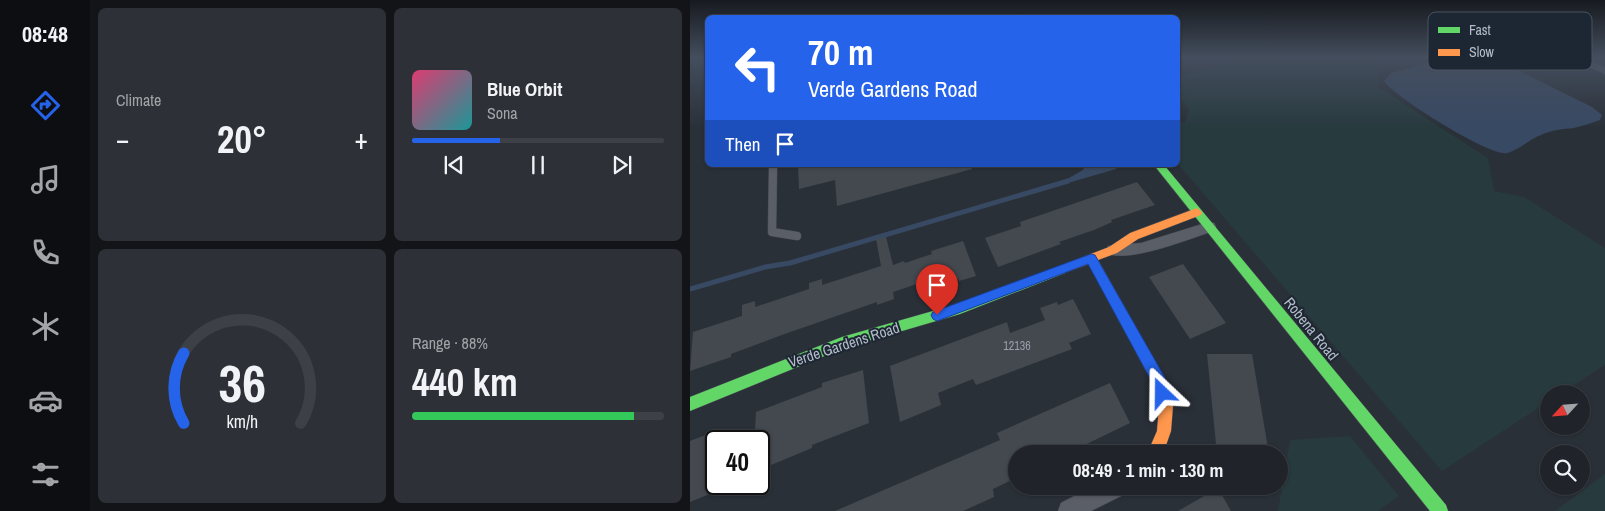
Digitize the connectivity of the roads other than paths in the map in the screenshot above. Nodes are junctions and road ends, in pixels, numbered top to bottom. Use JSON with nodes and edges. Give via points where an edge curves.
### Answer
{"nodes":[{"id":1,"x":773,"y":167,"type":"edge"},
{"id":2,"x":1161,"y":167,"type":"edge"},
{"id":3,"x":1197,"y":212,"type":"junction"},
{"id":4,"x":1209,"y":227,"type":"junction"},
{"id":5,"x":797,"y":236,"type":"dead end"},
{"id":6,"x":1113,"y":250,"type":"junction"},
{"id":7,"x":1091,"y":258,"type":"junction"},
{"id":8,"x":690,"y":404,"type":"edge"},
{"id":9,"x":1158,"y":445,"type":"edge"},
{"id":10,"x":1100,"y":495,"type":"edge"},
{"id":11,"x":1069,"y":511,"type":"edge"},
{"id":12,"x":1440,"y":511,"type":"edge"}],
"edges":[{"from":1,"to":5,"type":"lane","via":[[772,232]]},
{"from":2,"to":3,"type":"street","name":"Robena Road"},
{"from":3,"to":4,"type":"street","name":"Robena Road"},
{"from":3,"to":6,"type":"street","name":"Verde Gardens Road","via":[[1134,236]]},
{"from":4,"to":6,"type":"street","name":"Verde Gardens Road","via":[[1141,248]]},
{"from":4,"to":12,"type":"street","name":"Robena Road"},
{"from":6,"to":7,"type":"street","name":"Verde Gardens Road"},
{"from":7,"to":8,"type":"street","name":"Verde Gardens Road","via":[[956,310],[842,343]]},
{"from":7,"to":9,"type":"street","via":[[1159,380],[1166,406],[1164,431]]},
{"from":10,"to":11,"type":"street"}]}
